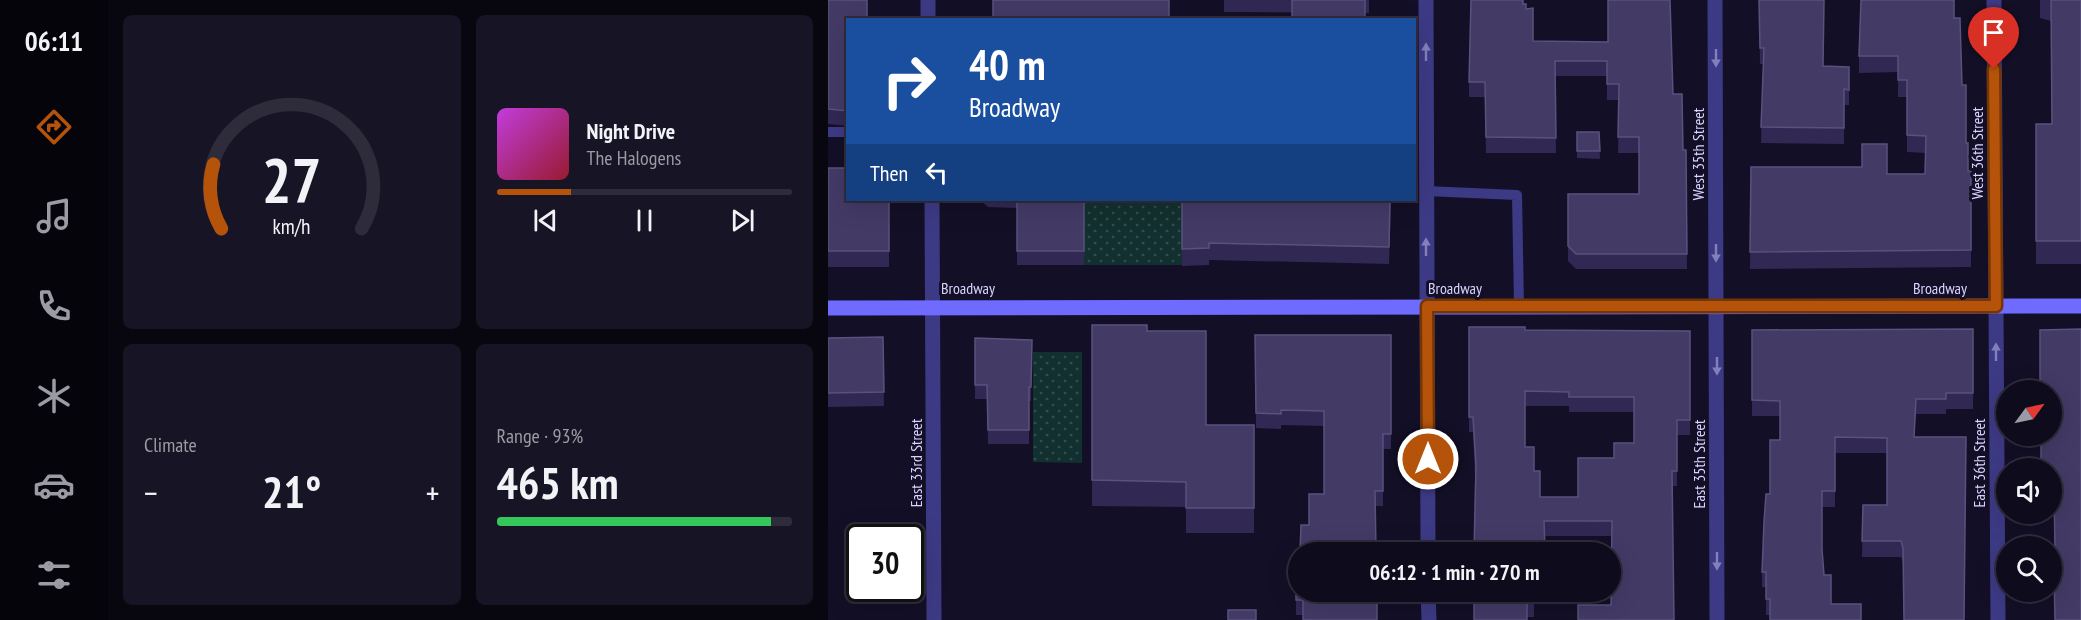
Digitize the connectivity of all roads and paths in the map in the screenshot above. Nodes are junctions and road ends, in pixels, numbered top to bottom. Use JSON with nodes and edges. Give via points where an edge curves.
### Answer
{"nodes":[{"id":1,"x":928,"y":0,"type":"edge"},
{"id":2,"x":1426,"y":0,"type":"edge"},
{"id":3,"x":1715,"y":0,"type":"edge"},
{"id":4,"x":1994,"y":0,"type":"edge"},
{"id":5,"x":928,"y":18,"type":"edge"},
{"id":6,"x":828,"y":132,"type":"edge"},
{"id":7,"x":846,"y":132,"type":"edge"},
{"id":8,"x":1426,"y":191,"type":"junction"},
{"id":9,"x":932,"y":201,"type":"edge"},
{"id":10,"x":934,"y":306,"type":"junction"},
{"id":11,"x":1427,"y":306,"type":"junction"},
{"id":12,"x":1519,"y":306,"type":"junction"},
{"id":13,"x":1996,"y":306,"type":"junction"},
{"id":14,"x":2081,"y":306,"type":"edge"},
{"id":15,"x":828,"y":308,"type":"edge"},
{"id":16,"x":1716,"y":308,"type":"junction"},
{"id":17,"x":1428,"y":542,"type":"edge"},
{"id":18,"x":1428,"y":602,"type":"edge"},
{"id":19,"x":934,"y":620,"type":"edge"},
{"id":20,"x":1429,"y":620,"type":"edge"},
{"id":21,"x":1717,"y":620,"type":"edge"},
{"id":22,"x":1998,"y":620,"type":"edge"}],
"edges":[{"from":1,"to":5,"type":"street"},
{"from":8,"to":2,"type":"street","one_way":true},
{"from":3,"to":16,"type":"street","name":"West 35th Street","one_way":true},
{"from":4,"to":13,"type":"street","name":"West 36th Street"},
{"from":6,"to":7,"type":"lane"},
{"from":11,"to":8,"type":"street","one_way":true},
{"from":8,"to":12,"type":"lane","via":[[1517,195]]},
{"from":9,"to":10,"type":"street","name":"East 33rd Street"},
{"from":10,"to":11,"type":"street","name":"Broadway"},
{"from":10,"to":15,"type":"street","name":"Broadway"},
{"from":10,"to":19,"type":"street","name":"East 33rd Street"},
{"from":11,"to":12,"type":"street","name":"Broadway"},
{"from":11,"to":17,"type":"street"},
{"from":12,"to":16,"type":"street","name":"Broadway"},
{"from":13,"to":14,"type":"street","name":"Broadway"},
{"from":13,"to":16,"type":"street","name":"Broadway"},
{"from":22,"to":13,"type":"street","name":"East 36th Street","one_way":true},
{"from":16,"to":21,"type":"street","name":"East 35th Street","one_way":true},
{"from":18,"to":20,"type":"street"}]}
